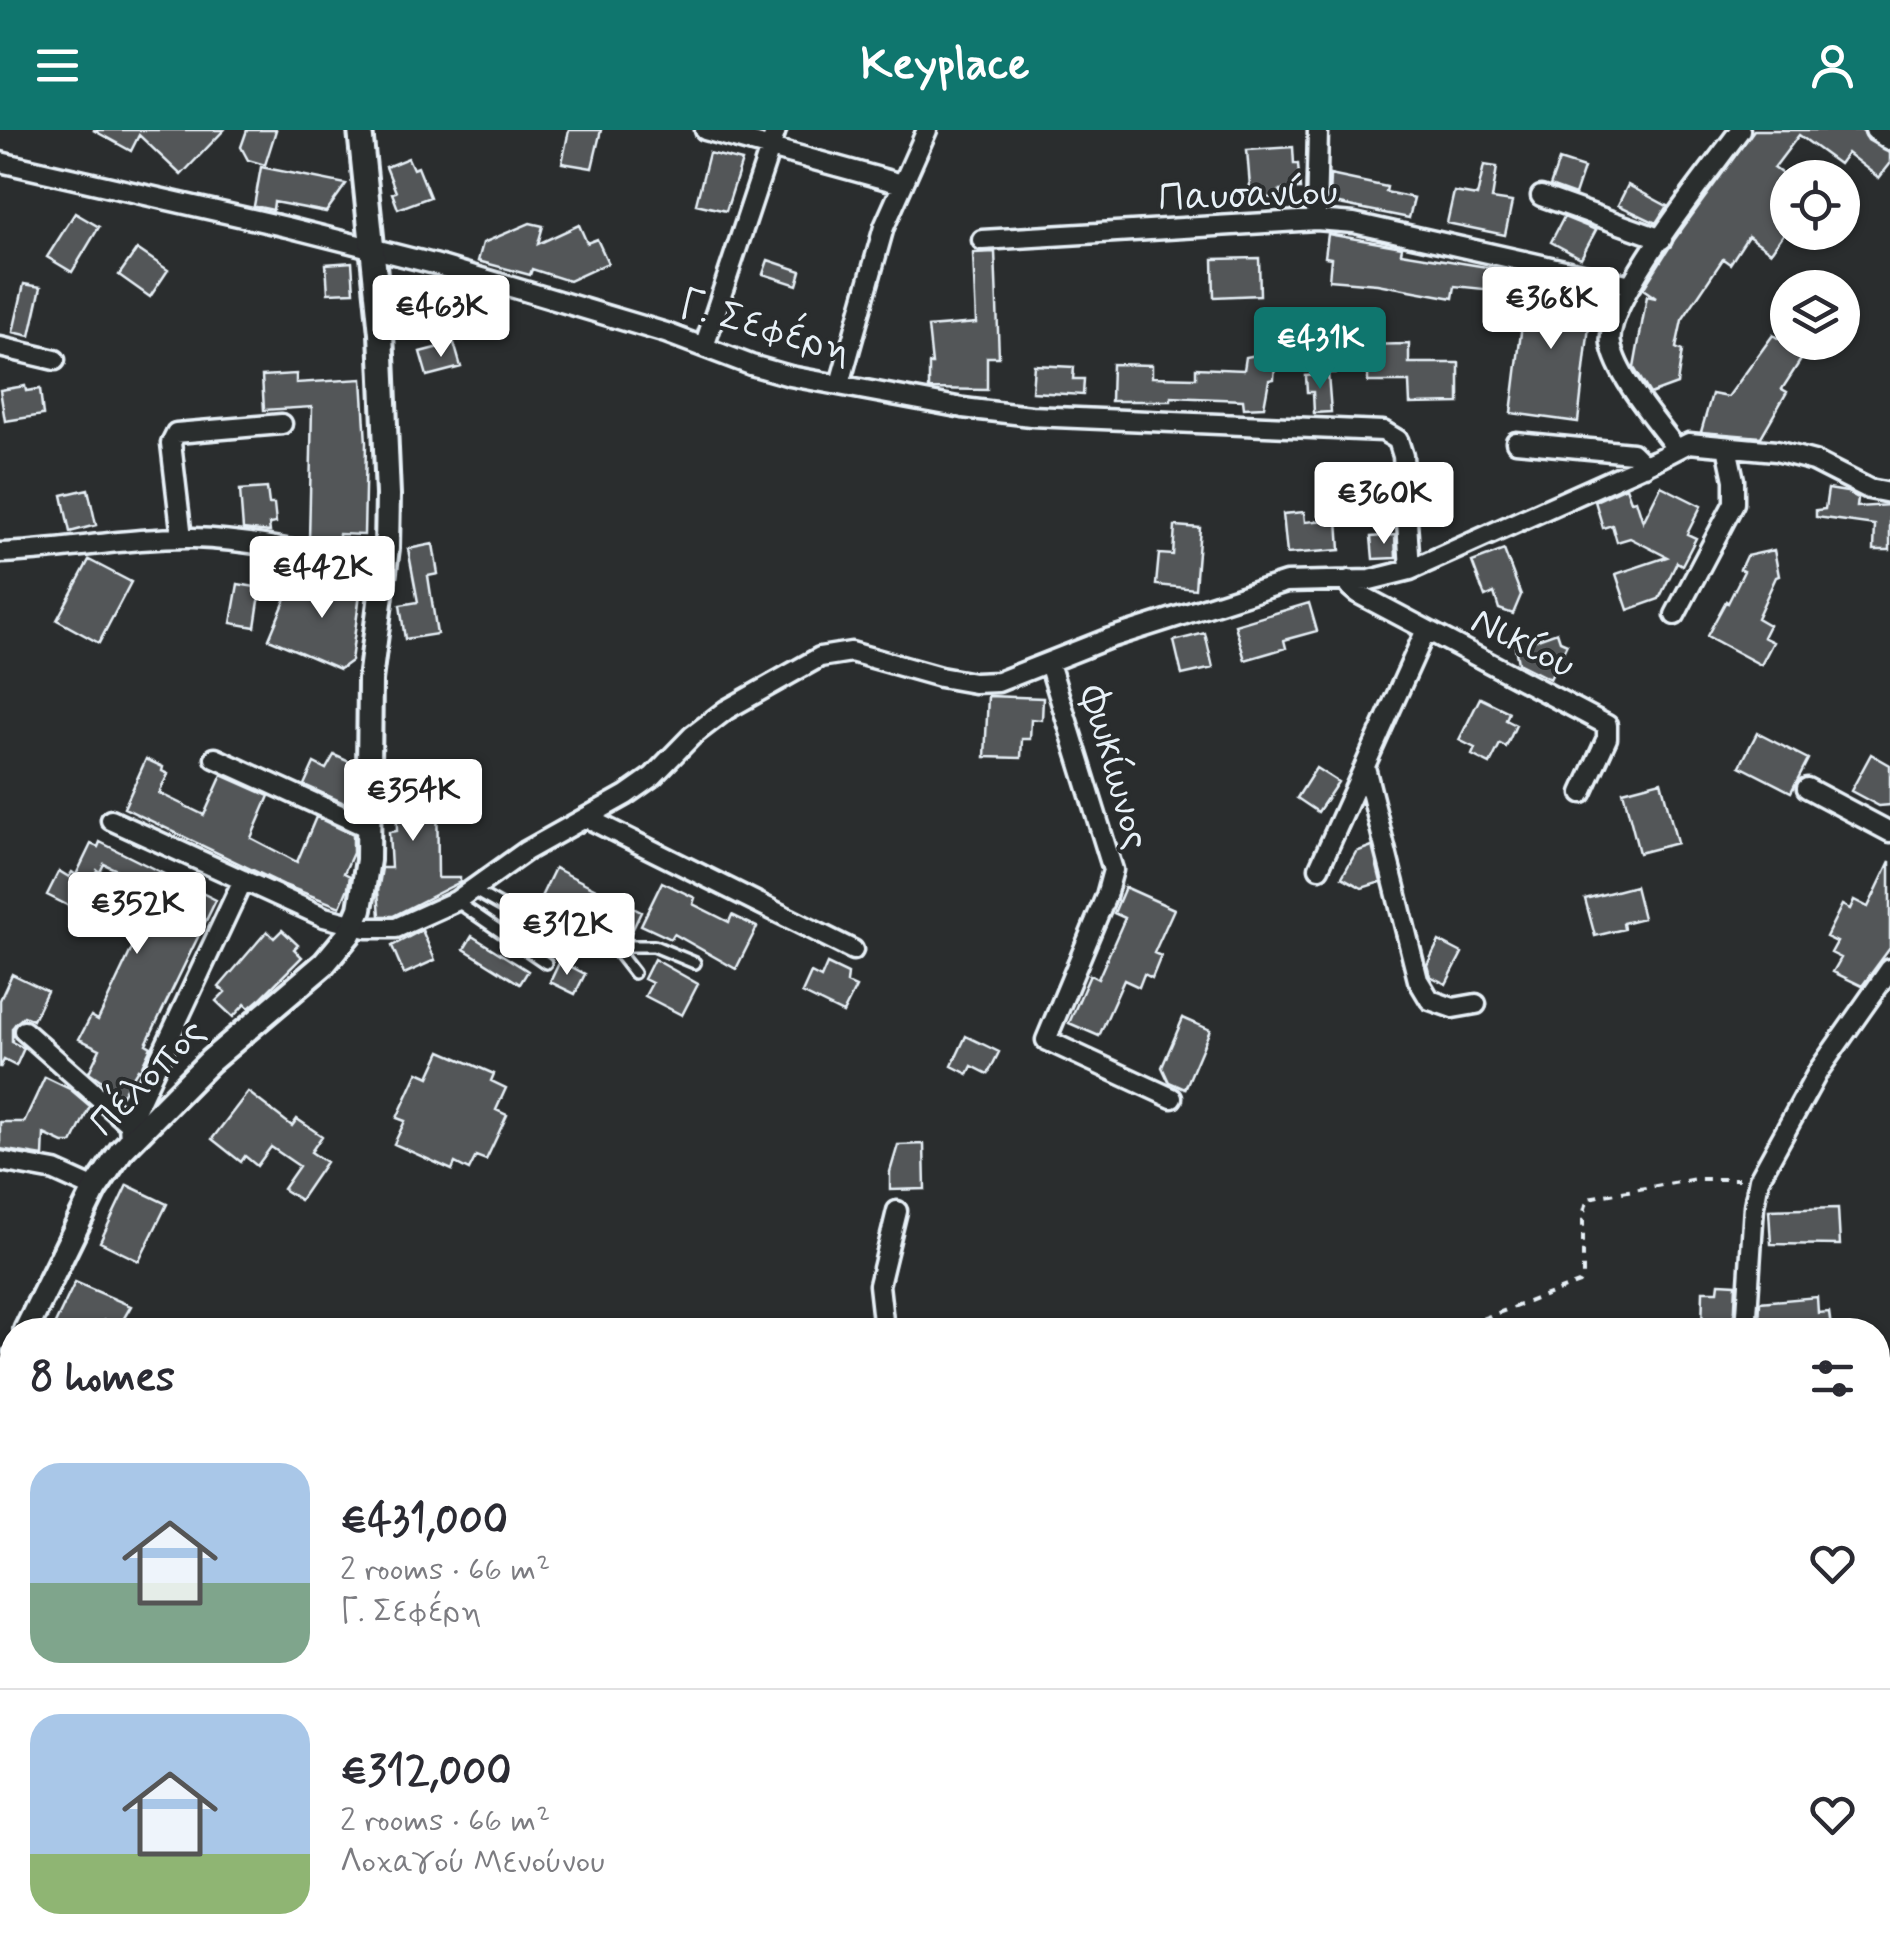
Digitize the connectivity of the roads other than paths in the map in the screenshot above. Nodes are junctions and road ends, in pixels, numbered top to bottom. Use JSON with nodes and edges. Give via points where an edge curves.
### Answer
{"nodes":[{"id":1,"x":360,"y":130,"type":"edge"},
{"id":2,"x":705,"y":130,"type":"edge"},
{"id":3,"x":926,"y":130,"type":"edge"},
{"id":4,"x":1318,"y":130,"type":"edge"},
{"id":5,"x":1740,"y":130,"type":"edge"},
{"id":6,"x":1875,"y":130,"type":"edge"},
{"id":7,"x":773,"y":138,"type":"edge"},
{"id":8,"x":1890,"y":141,"type":"edge"},
{"id":9,"x":0,"y":162,"type":"edge"},
{"id":10,"x":902,"y":184,"type":"junction"},
{"id":11,"x":1541,"y":196,"type":"dead end"},
{"id":12,"x":1316,"y":220,"type":"junction"},
{"id":13,"x":1662,"y":239,"type":"junction"},
{"id":14,"x":982,"y":240,"type":"dead end"},
{"id":15,"x":372,"y":248,"type":"junction"},
{"id":16,"x":1631,"y":286,"type":"junction"},
{"id":17,"x":0,"y":347,"type":"edge"},
{"id":18,"x":704,"y":347,"type":"junction"},
{"id":19,"x":54,"y":360,"type":"dead end"},
{"id":20,"x":840,"y":384,"type":"junction"},
{"id":21,"x":282,"y":424,"type":"dead end"},
{"id":22,"x":1516,"y":442,"type":"dead end"},
{"id":23,"x":1727,"y":446,"type":"junction"},
{"id":24,"x":1676,"y":448,"type":"junction"},
{"id":25,"x":1645,"y":466,"type":"junction"},
{"id":26,"x":1890,"y":493,"type":"edge"},
{"id":27,"x":182,"y":538,"type":"junction"},
{"id":28,"x":0,"y":553,"type":"edge"},
{"id":29,"x":1410,"y":570,"type":"junction"},
{"id":30,"x":384,"y":571,"type":"junction"},
{"id":31,"x":1349,"y":580,"type":"junction"},
{"id":32,"x":1675,"y":616,"type":"dead end"},
{"id":33,"x":1426,"y":630,"type":"junction"},
{"id":34,"x":1049,"y":662,"type":"junction"},
{"id":35,"x":214,"y":758,"type":"dead end"},
{"id":36,"x":1365,"y":767,"type":"junction"},
{"id":37,"x":1806,"y":788,"type":"dead end"},
{"id":38,"x":1582,"y":793,"type":"dead end"},
{"id":39,"x":587,"y":818,"type":"junction"},
{"id":40,"x":111,"y":820,"type":"dead end"},
{"id":41,"x":369,"y":828,"type":"junction"},
{"id":42,"x":1890,"y":832,"type":"edge"},
{"id":43,"x":1319,"y":868,"type":"dead end"},
{"id":44,"x":243,"y":880,"type":"junction"},
{"id":45,"x":473,"y":890,"type":"junction"},
{"id":46,"x":456,"y":902,"type":"junction"},
{"id":47,"x":354,"y":926,"type":"junction"},
{"id":48,"x":613,"y":946,"type":"junction"},
{"id":49,"x":853,"y":950,"type":"dead end"},
{"id":50,"x":546,"y":963,"type":"dead end"},
{"id":51,"x":695,"y":964,"type":"dead end"},
{"id":52,"x":1890,"y":969,"type":"edge"},
{"id":53,"x":634,"y":973,"type":"dead end"},
{"id":54,"x":1476,"y":1004,"type":"dead end"},
{"id":55,"x":24,"y":1030,"type":"dead end"},
{"id":56,"x":1172,"y":1098,"type":"dead end"},
{"id":57,"x":130,"y":1132,"type":"junction"},
{"id":58,"x":0,"y":1161,"type":"edge"},
{"id":59,"x":95,"y":1189,"type":"junction"},
{"id":60,"x":897,"y":1212,"type":"dead end"},
{"id":61,"x":32,"y":1318,"type":"edge"},
{"id":62,"x":883,"y":1318,"type":"edge"},
{"id":63,"x":1747,"y":1318,"type":"edge"}],
"edges":[{"from":1,"to":15,"type":"street","name":"Πέλοπος"},
{"from":2,"to":7,"type":"street"},
{"from":3,"to":10,"type":"street"},
{"from":4,"to":12,"type":"street"},
{"from":5,"to":13,"type":"street"},
{"from":6,"to":8,"type":"street"},
{"from":7,"to":10,"type":"street"},
{"from":7,"to":18,"type":"street"},
{"from":9,"to":15,"type":"street","name":"Γ. Σεφέρη"},
{"from":10,"to":20,"type":"street"},
{"from":11,"to":13,"type":"street"},
{"from":12,"to":14,"type":"street","name":"Παυσανίου"},
{"from":12,"to":16,"type":"street","name":"Παυσανίου"},
{"from":13,"to":16,"type":"street"},
{"from":15,"to":18,"type":"street","name":"Γ. Σεφέρη"},
{"from":15,"to":30,"type":"street","name":"Πέλοπος","via":[[388,459]]},
{"from":16,"to":24,"type":"street","via":[[1613,324],[1612,345]]},
{"from":17,"to":19,"type":"street"},
{"from":18,"to":20,"type":"street","name":"Γ. Σεφέρη","via":[[772,371]]},
{"from":20,"to":29,"type":"street","name":"Γ. Σεφέρη","via":[[1032,416],[1383,431],[1402,449]]},
{"from":21,"to":27,"type":"street","via":[[176,433],[171,443]]},
{"from":22,"to":25,"type":"street","via":[[1632,453]]},
{"from":23,"to":24,"type":"street"},
{"from":23,"to":26,"type":"street","via":[[1799,456]]},
{"from":23,"to":32,"type":"street","via":[[1734,503]]},
{"from":24,"to":25,"type":"street"},
{"from":25,"to":29,"type":"street"},
{"from":27,"to":28,"type":"street"},
{"from":27,"to":30,"type":"street","via":[[262,544]]},
{"from":29,"to":31,"type":"street"},
{"from":30,"to":41,"type":"street","name":"Πέλοπος","via":[[370,693]]},
{"from":31,"to":33,"type":"street","name":"Νικίου","via":[[1353,590]]},
{"from":31,"to":34,"type":"street","via":[[1286,582]]},
{"from":33,"to":36,"type":"street"},
{"from":33,"to":38,"type":"street","name":"Νικίου","via":[[1608,725]]},
{"from":34,"to":39,"type":"street","via":[[1004,681],[974,683],[857,653],[827,655],[726,710],[653,776]]},
{"from":34,"to":56,"type":"street","name":"Φωκίωνος","via":[[1113,870],[1046,1040]]},
{"from":35,"to":41,"type":"street"},
{"from":36,"to":43,"type":"street"},
{"from":36,"to":54,"type":"street","via":[[1418,980],[1430,1000],[1454,1008]]},
{"from":37,"to":42,"type":"street"},
{"from":39,"to":45,"type":"street"},
{"from":39,"to":49,"type":"street"},
{"from":40,"to":44,"type":"street"},
{"from":41,"to":47,"type":"street","name":"Πέλοπος"},
{"from":44,"to":47,"type":"street"},
{"from":44,"to":57,"type":"street"},
{"from":45,"to":46,"type":"street"},
{"from":45,"to":48,"type":"lane","via":[[542,924]]},
{"from":46,"to":47,"type":"street","via":[[396,928]]},
{"from":46,"to":50,"type":"lane"},
{"from":47,"to":57,"type":"street","name":"Πέλοπος","via":[[324,964]]},
{"from":48,"to":51,"type":"lane","via":[[654,946]]},
{"from":48,"to":53,"type":"lane"},
{"from":52,"to":63,"type":"street","via":[[1819,1070],[1759,1179]]},
{"from":55,"to":57,"type":"street"},
{"from":57,"to":59,"type":"street","name":"Πέλοπος"},
{"from":58,"to":59,"type":"street","via":[[55,1171]]},
{"from":59,"to":61,"type":"street","name":"Πέλοπος"},
{"from":60,"to":62,"type":"street","via":[[880,1285]]}]}
